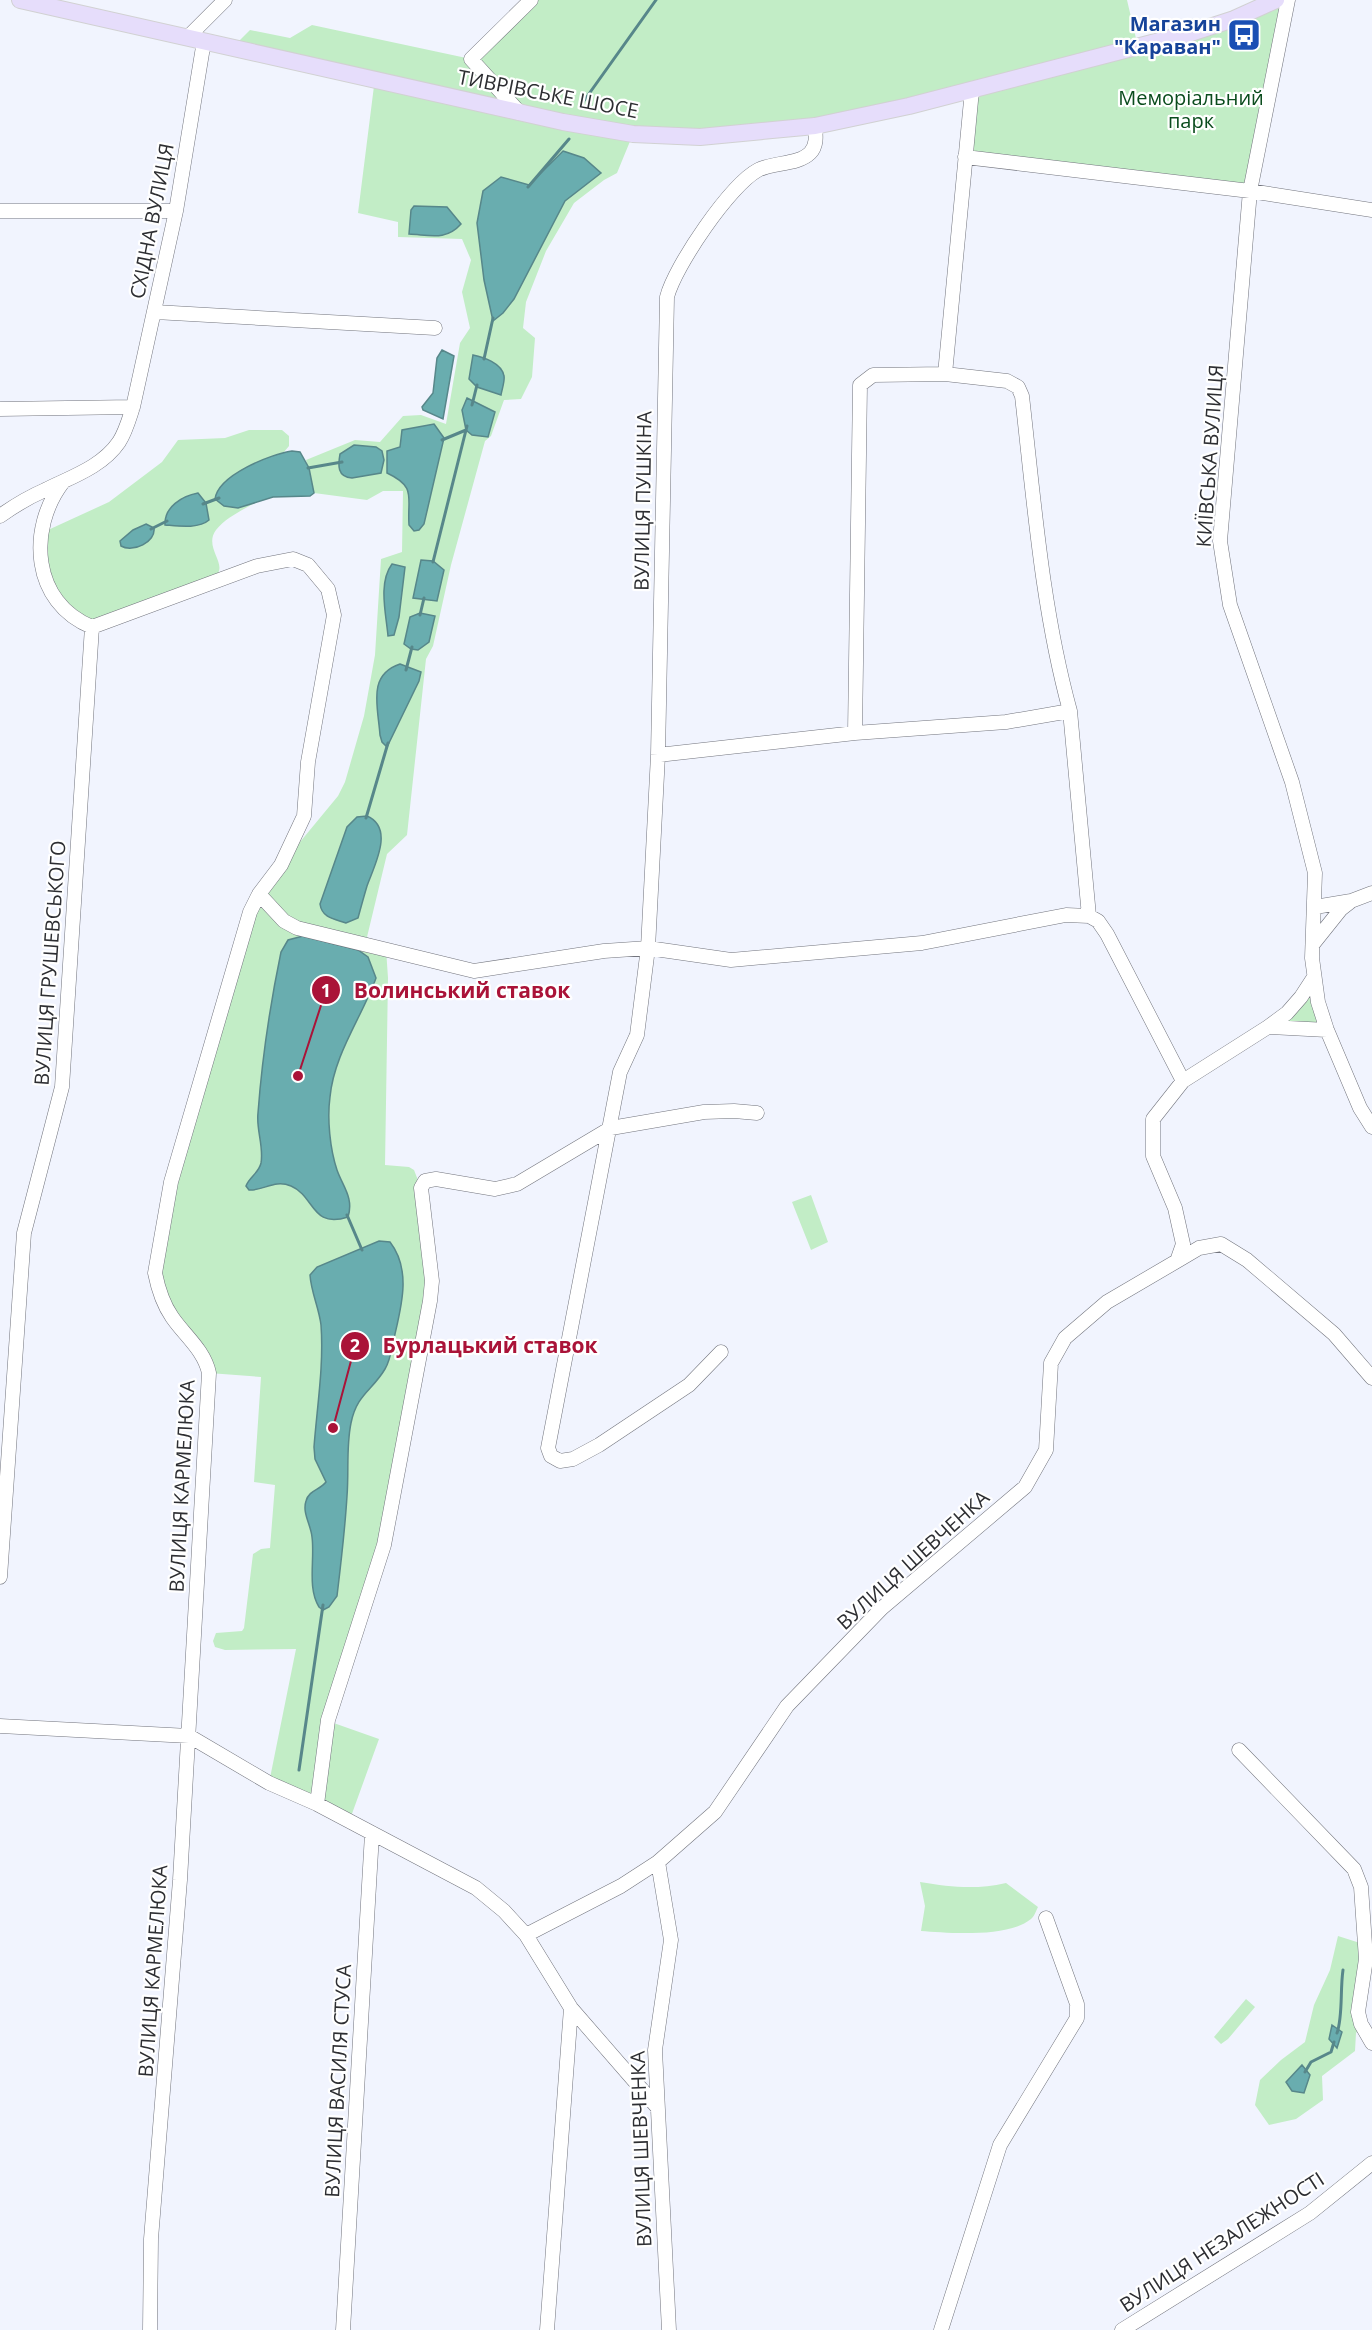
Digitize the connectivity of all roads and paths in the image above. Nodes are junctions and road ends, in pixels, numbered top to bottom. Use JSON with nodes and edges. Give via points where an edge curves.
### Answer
{"nodes":[{"id":1,"x":20,"y":0,"type":"edge"},
{"id":2,"x":225,"y":0,"type":"edge"},
{"id":3,"x":531,"y":0,"type":"edge"},
{"id":4,"x":1276,"y":0,"type":"edge"},
{"id":5,"x":1288,"y":0,"type":"edge"},
{"id":6,"x":196,"y":39,"type":"junction"},
{"id":7,"x":972,"y":90,"type":"junction"},
{"id":8,"x":520,"y":113,"type":"junction"},
{"id":9,"x":815,"y":126,"type":"junction"},
{"id":10,"x":965,"y":157,"type":"junction"},
{"id":11,"x":1250,"y":190,"type":"junction"},
{"id":12,"x":1372,"y":210,"type":"edge"},
{"id":13,"x":176,"y":211,"type":"junction"},
{"id":14,"x":0,"y":212,"type":"edge"},
{"id":15,"x":155,"y":312,"type":"junction"},
{"id":16,"x":435,"y":328,"type":"dead end"},
{"id":17,"x":945,"y":374,"type":"junction"},
{"id":18,"x":133,"y":407,"type":"junction"},
{"id":19,"x":0,"y":409,"type":"edge"},
{"id":20,"x":63,"y":482,"type":"junction"},
{"id":21,"x":0,"y":516,"type":"edge"},
{"id":22,"x":92,"y":627,"type":"junction"},
{"id":23,"x":1070,"y":711,"type":"junction"},
{"id":24,"x":855,"y":733,"type":"junction"},
{"id":25,"x":658,"y":755,"type":"junction"},
{"id":26,"x":1372,"y":893,"type":"edge"},
{"id":27,"x":259,"y":894,"type":"junction"},
{"id":28,"x":1351,"y":901,"type":"junction"},
{"id":29,"x":1315,"y":907,"type":"junction"},
{"id":30,"x":1089,"y":916,"type":"junction"},
{"id":31,"x":1313,"y":944,"type":"junction"},
{"id":32,"x":648,"y":948,"type":"junction"},
{"id":33,"x":1314,"y":977,"type":"junction"},
{"id":34,"x":1268,"y":1027,"type":"junction"},
{"id":35,"x":1327,"y":1030,"type":"junction"},
{"id":36,"x":1183,"y":1081,"type":"junction"},
{"id":37,"x":757,"y":1113,"type":"dead end"},
{"id":38,"x":1372,"y":1127,"type":"edge"},
{"id":39,"x":611,"y":1128,"type":"junction"},
{"id":40,"x":1177,"y":1261,"type":"junction"},
{"id":41,"x":721,"y":1352,"type":"dead end"},
{"id":42,"x":1372,"y":1378,"type":"edge"},
{"id":43,"x":0,"y":1577,"type":"edge"},
{"id":44,"x":0,"y":1726,"type":"edge"},
{"id":45,"x":189,"y":1736,"type":"junction"},
{"id":46,"x":1239,"y":1750,"type":"dead end"},
{"id":47,"x":316,"y":1804,"type":"junction"},
{"id":48,"x":372,"y":1834,"type":"junction"},
{"id":49,"x":658,"y":1862,"type":"junction"},
{"id":50,"x":1046,"y":1918,"type":"dead end"},
{"id":51,"x":526,"y":1935,"type":"junction"},
{"id":52,"x":571,"y":2008,"type":"junction"},
{"id":53,"x":1372,"y":2043,"type":"edge"},
{"id":54,"x":657,"y":2107,"type":"junction"},
{"id":55,"x":1372,"y":2163,"type":"edge"},
{"id":56,"x":150,"y":2330,"type":"edge"},
{"id":57,"x":344,"y":2330,"type":"edge"},
{"id":58,"x":546,"y":2330,"type":"edge"},
{"id":59,"x":669,"y":2330,"type":"edge"},
{"id":60,"x":941,"y":2330,"type":"edge"},
{"id":61,"x":1122,"y":2330,"type":"edge"}],
"edges":[{"from":1,"to":6,"type":"main road","name":"ТИВРІВСЬКЕ ШОСЕ"},
{"from":2,"to":6,"type":"street"},
{"from":3,"to":8,"type":"street","via":[[471,60]]},
{"from":4,"to":7,"type":"main road","name":"ТИВРІВСЬКЕ ШОСЕ","via":[[1194,32]]},
{"from":5,"to":11,"type":"street","name":"КИЇВСЬКА ВУЛИЦЯ"},
{"from":6,"to":8,"type":"main road","name":"ТИВРІВСЬКЕ ШОСЕ"},
{"from":6,"to":13,"type":"street","name":"СХІДНА ВУЛИЦЯ"},
{"from":7,"to":9,"type":"main road","name":"ТИВРІВСЬКЕ ШОСЕ"},
{"from":7,"to":10,"type":"street"},
{"from":8,"to":9,"type":"main road","name":"ТИВРІВСЬКЕ ШОСЕ","via":[[604,130],[679,136],[718,137]]},
{"from":9,"to":25,"type":"street","name":"ВУЛИЦЯ ПУШКІНА","via":[[814,148],[804,158],[765,167],[738,186],[678,270],[667,297]]},
{"from":10,"to":11,"type":"street"},
{"from":10,"to":17,"type":"street"},
{"from":11,"to":12,"type":"street"},
{"from":11,"to":29,"type":"street","name":"КИЇВСЬКА ВУЛИЦЯ","via":[[1220,541],[1230,605],[1292,782],[1315,873]]},
{"from":13,"to":14,"type":"street"},
{"from":13,"to":15,"type":"street","name":"СХІДНА ВУЛИЦЯ"},
{"from":15,"to":16,"type":"street"},
{"from":15,"to":18,"type":"street","name":"СХІДНА ВУЛИЦЯ"},
{"from":17,"to":23,"type":"street","via":[[1007,381],[1018,387],[1022,396],[1039,549]]},
{"from":17,"to":24,"type":"street","via":[[873,375],[860,385]]},
{"from":18,"to":19,"type":"street"},
{"from":18,"to":20,"type":"street","name":"СХІДНА ВУЛИЦЯ","via":[[116,447],[104,459]]},
{"from":20,"to":21,"type":"street","name":"СХІДНА ВУЛИЦЯ"},
{"from":20,"to":22,"type":"street","via":[[53,494],[43,523],[42,570],[63,608],[78,622]]},
{"from":22,"to":27,"type":"street","name":"ВУЛИЦЯ КАРМЕЛЮКА","via":[[257,566],[293,559],[308,565],[328,589],[334,615],[308,762],[304,816],[281,865]]},
{"from":22,"to":43,"type":"street","name":"ВУЛИЦЯ ГРУШЕВСЬКОГО","via":[[62,1087],[24,1233]]},
{"from":23,"to":24,"type":"street","via":[[1006,722]]},
{"from":23,"to":30,"type":"street"},
{"from":24,"to":25,"type":"street"},
{"from":25,"to":32,"type":"street","name":"ВУЛИЦЯ ПУШКІНА"},
{"from":26,"to":28,"type":"street"},
{"from":27,"to":32,"type":"street","via":[[284,921],[297,928],[474,971]]},
{"from":27,"to":45,"type":"street","name":"ВУЛИЦЯ КАРМЕЛЮКА","via":[[250,912],[171,1182],[155,1273],[171,1316],[204,1356],[209,1373]]},
{"from":28,"to":29,"type":"street"},
{"from":28,"to":31,"type":"street"},
{"from":29,"to":31,"type":"street","name":"КИЇВСЬКА ВУЛИЦЯ"},
{"from":30,"to":32,"type":"street","via":[[1066,915],[922,943],[731,960]]},
{"from":30,"to":36,"type":"street","via":[[1107,934]]},
{"from":31,"to":33,"type":"street","name":"КИЇВСЬКА ВУЛИЦЯ"},
{"from":32,"to":39,"type":"street","name":"ВУЛИЦЯ ПУШКІНА","via":[[637,1035],[620,1072]]},
{"from":33,"to":34,"type":"street","via":[[1294,1006]]},
{"from":33,"to":35,"type":"street","name":"КИЇВСЬКА ВУЛИЦЯ"},
{"from":34,"to":35,"type":"street"},
{"from":34,"to":36,"type":"street"},
{"from":35,"to":38,"type":"street","name":"КИЇВСЬКА ВУЛИЦЯ"},
{"from":36,"to":40,"type":"street","via":[[1153,1119],[1153,1156],[1175,1209],[1183,1244]]},
{"from":37,"to":39,"type":"street","via":[[704,1112]]},
{"from":39,"to":41,"type":"street","name":"ВУЛИЦЯ ПУШКІНА","via":[[548,1448],[551,1456],[560,1461],[573,1459],[599,1445],[689,1385]]},
{"from":39,"to":47,"type":"street","via":[[517,1184],[495,1189],[436,1179],[425,1181],[422,1188],[432,1281],[430,1301],[384,1545],[328,1720]]},
{"from":40,"to":42,"type":"street","name":"ВУЛИЦЯ ШЕВЧЕНКА","via":[[1199,1248],[1221,1244],[1247,1260],[1334,1334]]},
{"from":40,"to":49,"type":"street","name":"ВУЛИЦЯ ШЕВЧЕНКА","via":[[1107,1302],[1065,1338],[1051,1363],[1046,1450],[1025,1487],[874,1616],[787,1706],[715,1812]]},
{"from":44,"to":45,"type":"street"},
{"from":45,"to":47,"type":"street","via":[[269,1783]]},
{"from":45,"to":56,"type":"street","name":"ВУЛИЦЯ КАРМЕЛЮКА","via":[[151,2239]]},
{"from":46,"to":53,"type":"street","via":[[1354,1869],[1360,1887],[1366,1959],[1358,2012]]},
{"from":47,"to":48,"type":"street"},
{"from":48,"to":51,"type":"street","via":[[476,1887]]},
{"from":48,"to":57,"type":"street","name":"ВУЛИЦЯ ВАСИЛЯ СТУСА"},
{"from":49,"to":51,"type":"street","via":[[621,1886]]},
{"from":49,"to":54,"type":"street","name":"ВУЛИЦЯ ШЕВЧЕНКА","via":[[671,1940],[655,2050]]},
{"from":50,"to":60,"type":"street","via":[[1077,2004],[1077,2018],[1000,2145]]},
{"from":51,"to":52,"type":"street"},
{"from":52,"to":54,"type":"street"},
{"from":52,"to":58,"type":"street"},
{"from":54,"to":59,"type":"street","name":"ВУЛИЦЯ ШЕВЧЕНКА"},
{"from":55,"to":61,"type":"street","name":"ВУЛИЦЯ НЕЗАЛЕЖНОСТІ","via":[[1310,2212]]}]}
